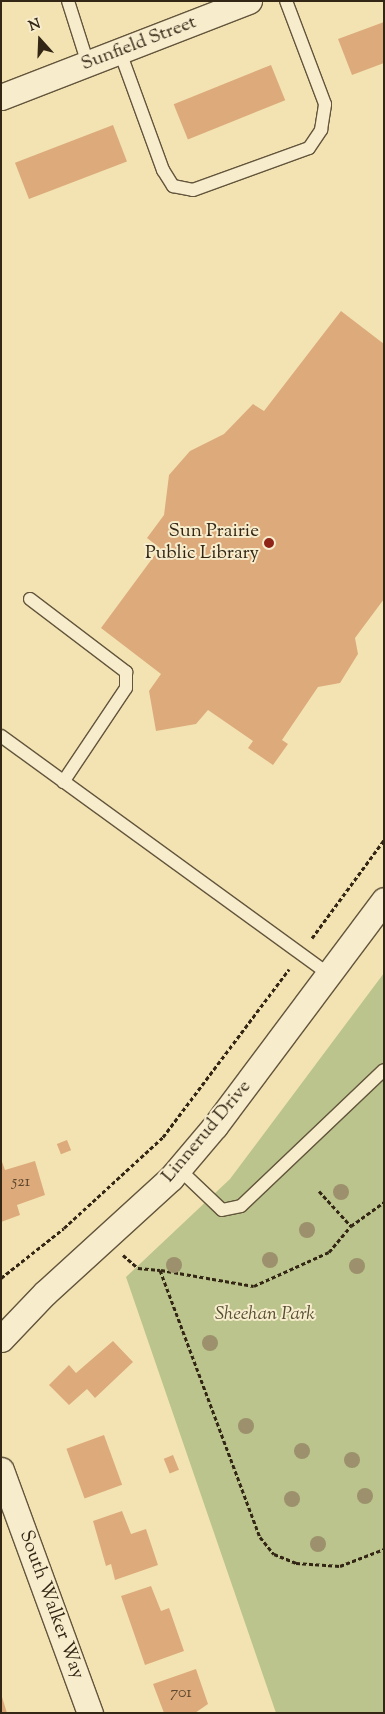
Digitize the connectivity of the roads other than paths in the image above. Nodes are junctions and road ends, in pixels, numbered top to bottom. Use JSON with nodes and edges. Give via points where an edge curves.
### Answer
{"nodes":[{"id":1,"x":68,"y":1,"type":"edge"},
{"id":2,"x":249,"y":1,"type":"edge"},
{"id":3,"x":286,"y":1,"type":"edge"},
{"id":4,"x":120,"y":52,"type":"junction"},
{"id":5,"x":88,"y":64,"type":"junction"},
{"id":6,"x":1,"y":97,"type":"edge"},
{"id":7,"x":30,"y":599,"type":"dead end"},
{"id":8,"x":1,"y":736,"type":"edge"},
{"id":9,"x":64,"y":782,"type":"junction"},
{"id":10,"x":384,"y":900,"type":"edge"},
{"id":11,"x":330,"y":975,"type":"junction"},
{"id":12,"x":384,"y":1070,"type":"edge"},
{"id":13,"x":178,"y":1169,"type":"junction"},
{"id":14,"x":1,"y":1339,"type":"edge"},
{"id":15,"x":1,"y":1470,"type":"edge"},
{"id":16,"x":90,"y":1713,"type":"edge"}],
"edges":[{"from":1,"to":5,"type":"lane"},
{"from":2,"to":4,"type":"street","name":"Sunfield Street"},
{"from":3,"to":4,"type":"lane","via":[[326,104],[321,130],[309,148],[193,190],[173,186],[163,170]]},
{"from":4,"to":5,"type":"street","name":"Sunfield Street"},
{"from":5,"to":6,"type":"street","name":"Sunfield Street"},
{"from":7,"to":9,"type":"lane","via":[[126,672],[126,688]]},
{"from":8,"to":9,"type":"lane"},
{"from":9,"to":11,"type":"lane"},
{"from":10,"to":11,"type":"street","name":"Linnerud Drive"},
{"from":11,"to":13,"type":"street","name":"Linnerud Drive"},
{"from":12,"to":13,"type":"lane","via":[[241,1206],[222,1210]]},
{"from":13,"to":14,"type":"street","name":"Linnerud Drive"},
{"from":15,"to":16,"type":"street","name":"South Walker Way"}]}
